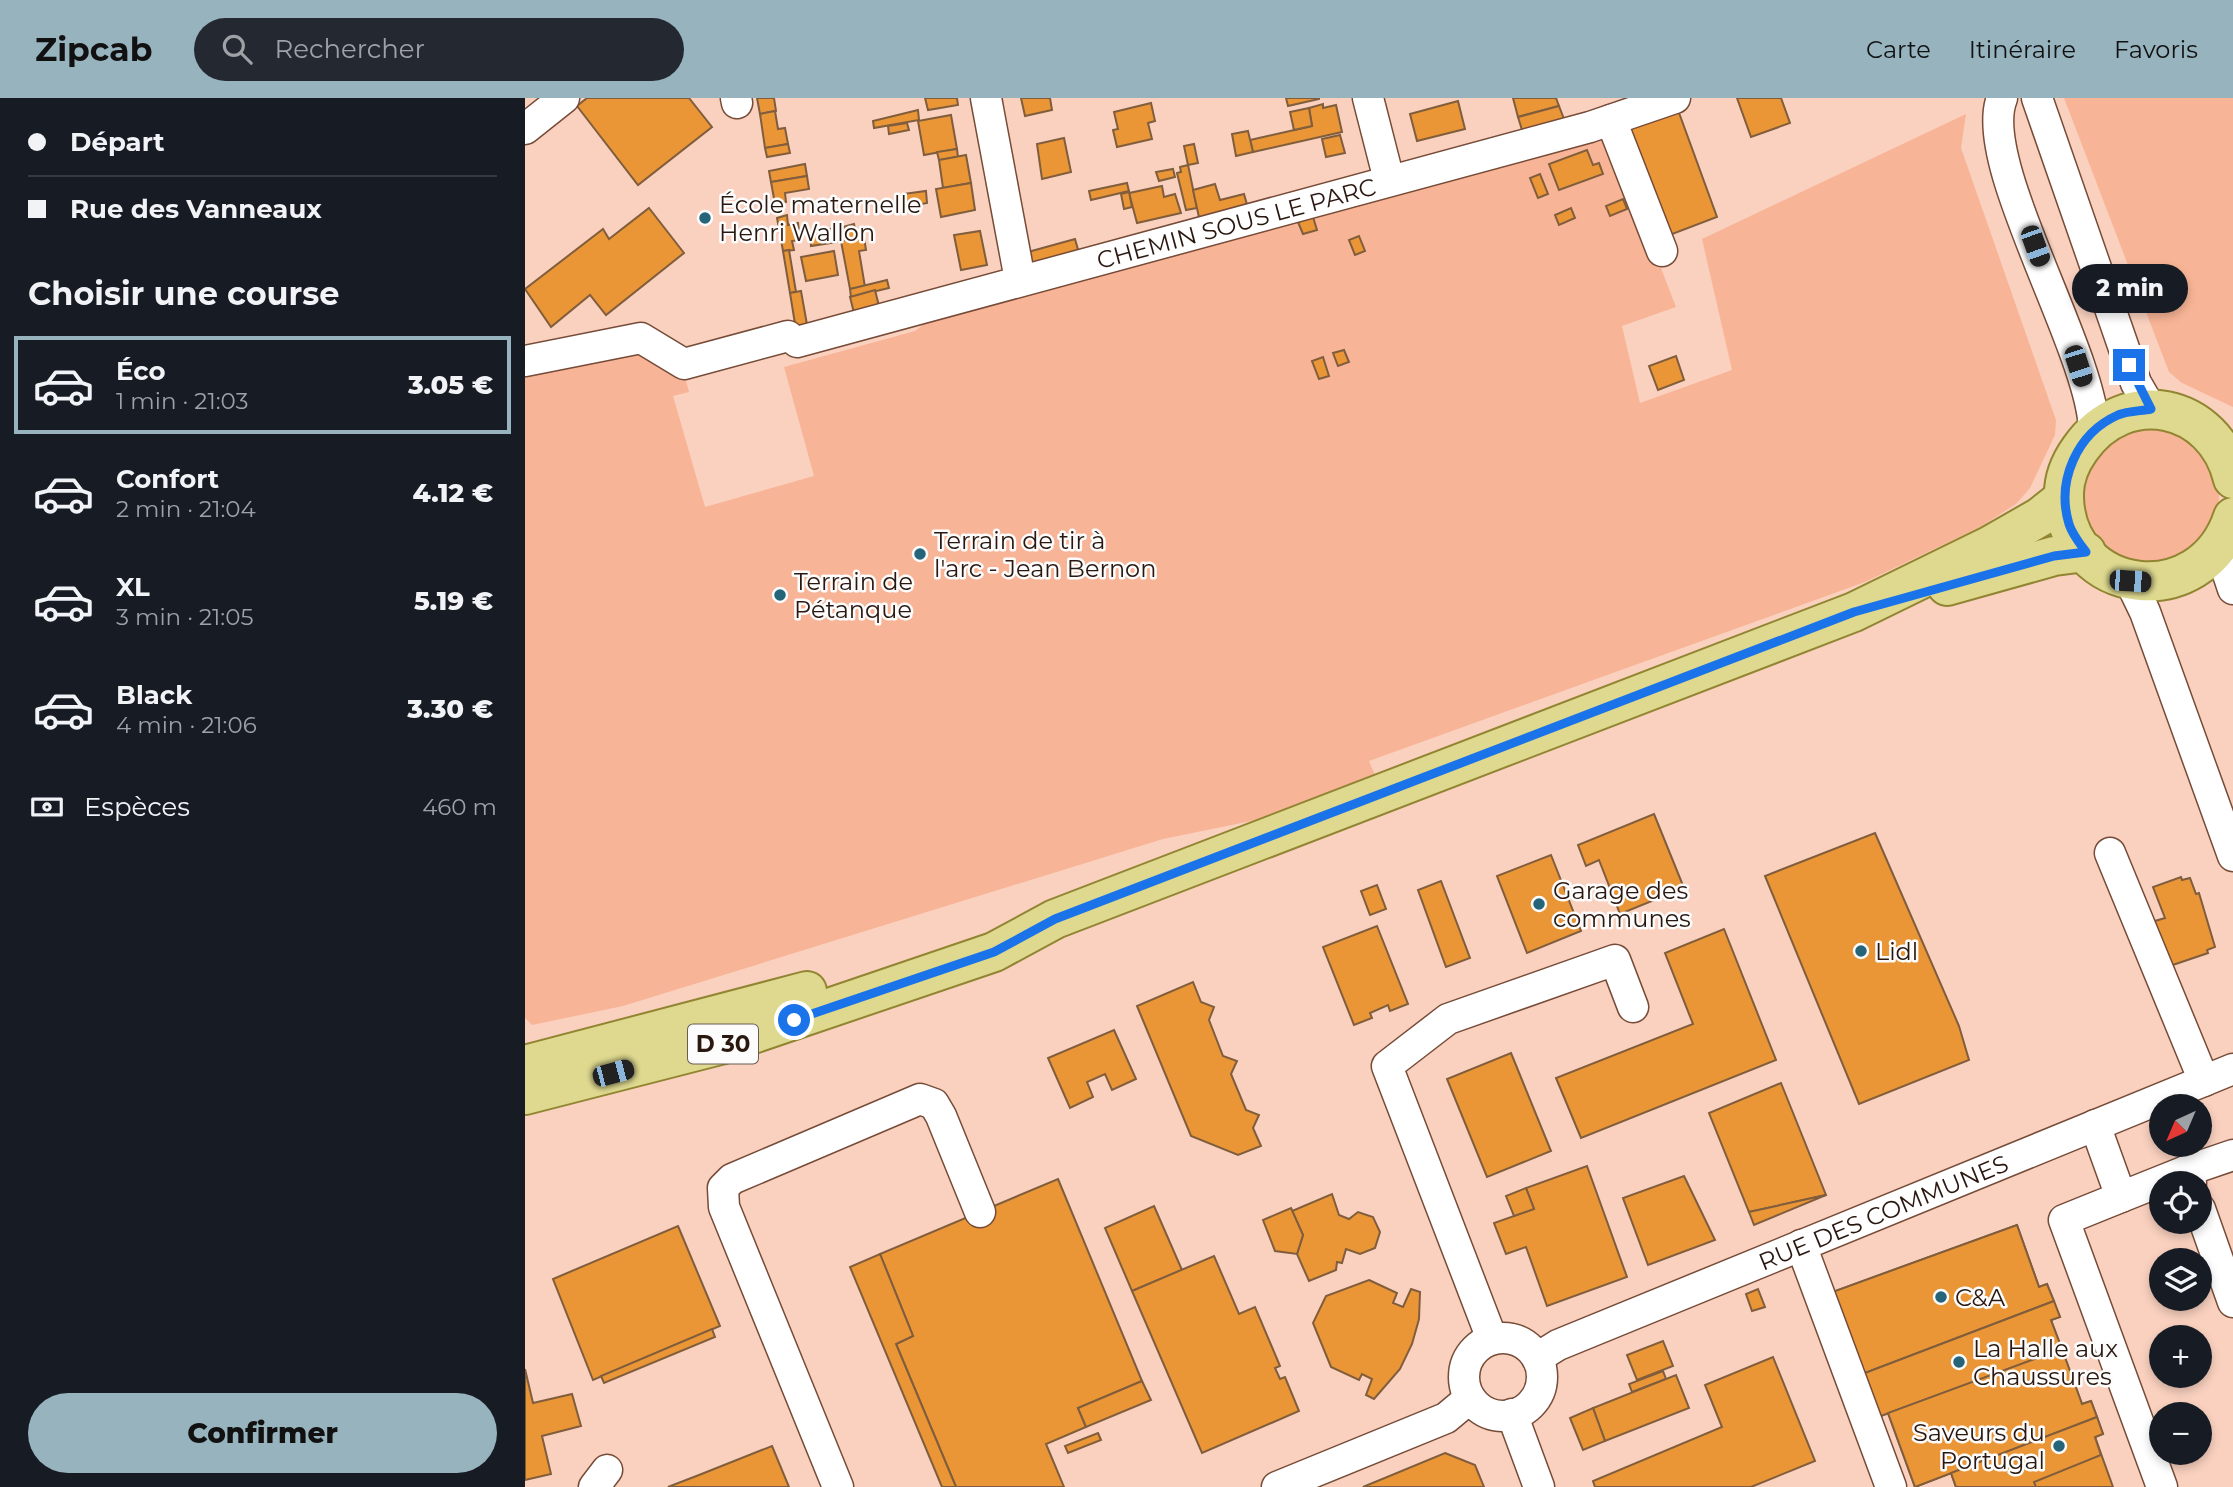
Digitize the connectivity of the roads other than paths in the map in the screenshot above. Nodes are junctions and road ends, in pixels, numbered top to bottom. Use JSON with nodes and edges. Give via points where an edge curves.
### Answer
{"nodes":[{"id":1,"x":564,"y":98,"type":"edge"},
{"id":2,"x":986,"y":98,"type":"edge"},
{"id":3,"x":1369,"y":98,"type":"edge"},
{"id":4,"x":1675,"y":98,"type":"edge"},
{"id":5,"x":2001,"y":98,"type":"edge"},
{"id":6,"x":2036,"y":98,"type":"edge"},
{"id":7,"x":1611,"y":120,"type":"junction"},
{"id":8,"x":525,"y":129,"type":"edge"},
{"id":9,"x":1389,"y":180,"type":"junction"},
{"id":10,"x":1662,"y":251,"type":"dead end"},
{"id":11,"x":1020,"y":279,"type":"junction"},
{"id":12,"x":525,"y":361,"type":"edge"},
{"id":13,"x":2151,"y":409,"type":"junction"},
{"id":14,"x":2094,"y":429,"type":"junction"},
{"id":15,"x":2222,"y":434,"type":"edge"},
{"id":16,"x":2233,"y":479,"type":"edge"},
{"id":17,"x":2064,"y":498,"type":"junction"},
{"id":18,"x":2226,"y":532,"type":"edge"},
{"id":19,"x":2086,"y":552,"type":"junction"},
{"id":20,"x":2130,"y":581,"type":"junction"},
{"id":21,"x":2233,"y":589,"type":"edge"},
{"id":22,"x":1854,"y":612,"type":"junction"},
{"id":23,"x":2110,"y":853,"type":"dead end"},
{"id":24,"x":2233,"y":856,"type":"edge"},
{"id":25,"x":1055,"y":919,"type":"junction"},
{"id":26,"x":1633,"y":1006,"type":"dead end"},
{"id":27,"x":525,"y":1065,"type":"edge"},
{"id":28,"x":2233,"y":1069,"type":"edge"},
{"id":29,"x":2204,"y":1081,"type":"junction"},
{"id":30,"x":525,"y":1095,"type":"edge"},
{"id":31,"x":2095,"y":1125,"type":"junction"},
{"id":32,"x":2233,"y":1155,"type":"edge"},
{"id":33,"x":2200,"y":1171,"type":"edge"},
{"id":34,"x":2149,"y":1189,"type":"edge"},
{"id":35,"x":2122,"y":1197,"type":"junction"},
{"id":36,"x":980,"y":1212,"type":"dead end"},
{"id":37,"x":2210,"y":1234,"type":"edge"},
{"id":38,"x":1801,"y":1245,"type":"junction"},
{"id":39,"x":2232,"y":1293,"type":"edge"},
{"id":40,"x":1492,"y":1339,"type":"junction"},
{"id":41,"x":1537,"y":1358,"type":"junction"},
{"id":42,"x":1470,"y":1398,"type":"junction"},
{"id":43,"x":1512,"y":1414,"type":"junction"},
{"id":44,"x":838,"y":1487,"type":"edge"},
{"id":45,"x":1277,"y":1487,"type":"edge"},
{"id":46,"x":1539,"y":1487,"type":"edge"},
{"id":47,"x":1891,"y":1487,"type":"edge"},
{"id":48,"x":2162,"y":1487,"type":"edge"}],
"edges":[{"from":1,"to":8,"type":"street"},
{"from":2,"to":11,"type":"street"},
{"from":3,"to":9,"type":"street"},
{"from":4,"to":7,"type":"street","name":"CHEMIN SOUS LE PARC"},
{"from":5,"to":14,"type":"street","via":[[1997,127],[2003,157],[2078,366]]},
{"from":6,"to":13,"type":"street","via":[[2136,383]]},
{"from":7,"to":9,"type":"street","name":"CHEMIN SOUS LE PARC"},
{"from":7,"to":10,"type":"street"},
{"from":9,"to":11,"type":"street","name":"CHEMIN SOUS LE PARC"},
{"from":11,"to":12,"type":"street","name":"CHEMIN SOUS LE PARC","via":[[684,364],[642,338]]},
{"from":13,"to":14,"type":"main road","via":[[2120,414]]},
{"from":13,"to":15,"type":"main road","via":[[2179,414]]},
{"from":14,"to":17,"type":"main road","via":[[2070,465]]},
{"from":15,"to":16,"type":"main road"},
{"from":17,"to":19,"type":"main road","via":[[2070,527]]},
{"from":17,"to":22,"type":"main road","number":"D 30","via":[[1991,545]]},
{"from":18,"to":20,"type":"main road","via":[[2194,569],[2155,583]]},
{"from":18,"to":21,"type":"street"},
{"from":19,"to":20,"type":"main road","via":[[2115,576]]},
{"from":19,"to":22,"type":"main road","number":"D 30","via":[[2054,556]]},
{"from":20,"to":24,"type":"street"},
{"from":22,"to":25,"type":"main road","number":"D 30"},
{"from":23,"to":29,"type":"street"},
{"from":25,"to":27,"type":"main road","number":"D 30"},
{"from":25,"to":30,"type":"main road","number":"D 30","via":[[994,952],[720,1045]]},
{"from":26,"to":40,"type":"street","via":[[1615,960],[1448,1019],[1387,1066]]},
{"from":28,"to":29,"type":"street","name":"RUE DES COMMUNES"},
{"from":29,"to":31,"type":"street","name":"RUE DES COMMUNES"},
{"from":31,"to":35,"type":"street"},
{"from":31,"to":38,"type":"street","name":"RUE DES COMMUNES"},
{"from":32,"to":33,"type":"street"},
{"from":34,"to":35,"type":"street"},
{"from":35,"to":48,"type":"street","via":[[2064,1220]]},
{"from":36,"to":44,"type":"street","via":[[941,1116],[934,1104],[920,1098],[732,1179],[723,1188],[724,1207]]},
{"from":37,"to":39,"type":"street"},
{"from":38,"to":41,"type":"street","name":"RUE DES COMMUNES","via":[[1558,1345]]},
{"from":38,"to":47,"type":"street"},
{"from":40,"to":41,"type":"street","via":[[1518,1341]]},
{"from":40,"to":42,"type":"street","via":[[1474,1350],[1465,1368]]},
{"from":41,"to":43,"type":"street","via":[[1542,1381],[1538,1392],[1532,1402]]},
{"from":42,"to":43,"type":"street","via":[[1489,1413]]},
{"from":42,"to":45,"type":"street","via":[[1447,1418]]},
{"from":43,"to":46,"type":"street"}]}
